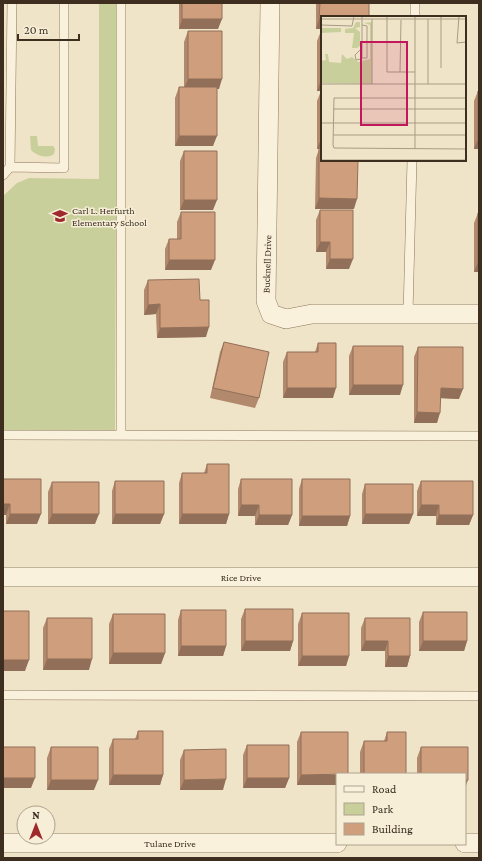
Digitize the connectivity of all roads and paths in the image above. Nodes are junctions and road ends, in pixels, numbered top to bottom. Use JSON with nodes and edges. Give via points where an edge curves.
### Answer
{"nodes":[{"id":1,"x":12,"y":3,"type":"edge"},
{"id":2,"x":64,"y":3,"type":"edge"},
{"id":3,"x":121,"y":3,"type":"edge"},
{"id":4,"x":270,"y":3,"type":"edge"},
{"id":5,"x":415,"y":3,"type":"edge"},
{"id":6,"x":415,"y":16,"type":"edge"},
{"id":7,"x":11,"y":57,"type":"junction"},
{"id":8,"x":3,"y":63,"type":"edge"},
{"id":9,"x":412,"y":161,"type":"edge"},
{"id":10,"x":10,"y":167,"type":"junction"},
{"id":11,"x":3,"y":175,"type":"edge"},
{"id":12,"x":408,"y":314,"type":"junction"},
{"id":13,"x":479,"y":314,"type":"edge"},
{"id":14,"x":3,"y":435,"type":"edge"},
{"id":15,"x":121,"y":435,"type":"junction"},
{"id":16,"x":479,"y":436,"type":"edge"},
{"id":17,"x":3,"y":577,"type":"edge"},
{"id":18,"x":479,"y":577,"type":"edge"},
{"id":19,"x":3,"y":695,"type":"edge"},
{"id":20,"x":479,"y":696,"type":"edge"},
{"id":21,"x":3,"y":843,"type":"edge"},
{"id":22,"x":336,"y":843,"type":"edge"},
{"id":23,"x":466,"y":843,"type":"edge"},
{"id":24,"x":479,"y":843,"type":"edge"}],
"edges":[{"from":1,"to":7,"type":"lane"},
{"from":2,"to":10,"type":"lane","via":[[64,168]]},
{"from":3,"to":15,"type":"lane"},
{"from":4,"to":12,"type":"street","name":"Bucknell Drive","via":[[266,301],[271,314],[286,319],[312,314]]},
{"from":5,"to":6,"type":"lane"},
{"from":7,"to":8,"type":"lane"},
{"from":7,"to":10,"type":"lane"},
{"from":9,"to":12,"type":"lane"},
{"from":10,"to":11,"type":"lane"},
{"from":12,"to":13,"type":"street","name":"Bucknell Drive"},
{"from":14,"to":15,"type":"lane"},
{"from":15,"to":16,"type":"lane"},
{"from":17,"to":18,"type":"street","name":"Rice Drive"},
{"from":19,"to":20,"type":"lane"},
{"from":21,"to":22,"type":"street","name":"Tulane Drive"},
{"from":23,"to":24,"type":"street"}]}
